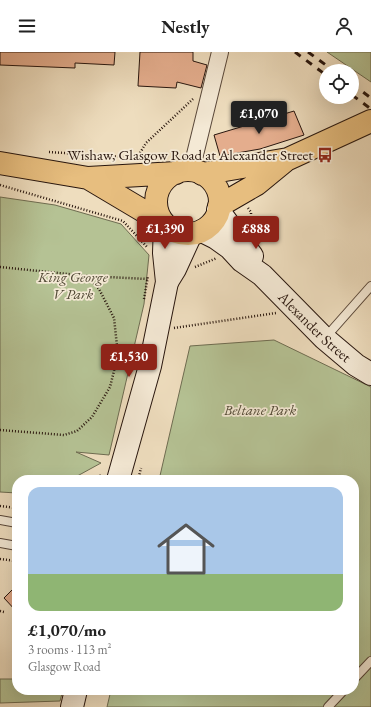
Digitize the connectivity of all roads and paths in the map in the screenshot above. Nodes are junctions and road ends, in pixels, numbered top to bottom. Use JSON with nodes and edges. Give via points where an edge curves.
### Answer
{"nodes":[{"id":1,"x":220,"y":52,"type":"edge"},
{"id":2,"x":212,"y":87,"type":"junction"},
{"id":3,"x":371,"y":122,"type":"edge"},
{"id":4,"x":46,"y":152,"type":"dead end"},
{"id":5,"x":288,"y":159,"type":"junction"},
{"id":6,"x":0,"y":164,"type":"edge"},
{"id":7,"x":190,"y":172,"type":"junction"},
{"id":8,"x":88,"y":178,"type":"junction"},
{"id":9,"x":0,"y":185,"type":"edge"},
{"id":10,"x":219,"y":208,"type":"junction"},
{"id":11,"x":164,"y":223,"type":"junction"},
{"id":12,"x":197,"y":232,"type":"junction"},
{"id":13,"x":172,"y":255,"type":"junction"},
{"id":14,"x":242,"y":261,"type":"junction"},
{"id":15,"x":0,"y":267,"type":"edge"},
{"id":16,"x":87,"y":276,"type":"junction"},
{"id":17,"x":262,"y":276,"type":"junction"},
{"id":18,"x":157,"y":281,"type":"junction"},
{"id":19,"x":371,"y":286,"type":"edge"},
{"id":20,"x":282,"y":313,"type":"dead end"},
{"id":21,"x":174,"y":328,"type":"dead end"},
{"id":22,"x":324,"y":338,"type":"junction"},
{"id":23,"x":371,"y":374,"type":"edge"},
{"id":24,"x":0,"y":430,"type":"edge"},
{"id":25,"x":119,"y":475,"type":"edge"},
{"id":26,"x":0,"y":506,"type":"edge"},
{"id":27,"x":12,"y":507,"type":"edge"},
{"id":28,"x":0,"y":520,"type":"edge"},
{"id":29,"x":12,"y":522,"type":"edge"},
{"id":30,"x":0,"y":543,"type":"edge"},
{"id":31,"x":12,"y":545,"type":"edge"},
{"id":32,"x":0,"y":559,"type":"edge"},
{"id":33,"x":12,"y":560,"type":"edge"},
{"id":34,"x":371,"y":660,"type":"edge"},
{"id":35,"x":359,"y":673,"type":"edge"},
{"id":36,"x":75,"y":695,"type":"edge"},
{"id":37,"x":339,"y":695,"type":"edge"},
{"id":38,"x":72,"y":707,"type":"edge"},
{"id":39,"x":328,"y":707,"type":"edge"}],
"edges":[{"from":1,"to":2,"type":"street"},
{"from":2,"to":4,"type":"path","via":[[199,93],[146,143],[138,158]]},
{"from":2,"to":7,"type":"street"},
{"from":3,"to":5,"type":"main road"},
{"from":5,"to":7,"type":"main road"},
{"from":5,"to":10,"type":"main road","via":[[257,184]]},
{"from":6,"to":8,"type":"main road"},
{"from":7,"to":8,"type":"main road"},
{"from":7,"to":10,"type":"main road","via":[[209,179],[217,190]]},
{"from":7,"to":11,"type":"main road","via":[[168,177],[161,184],[156,203],[157,212]]},
{"from":8,"to":11,"type":"main road"},
{"from":9,"to":13,"type":"path","via":[[123,221],[153,254]]},
{"from":10,"to":12,"type":"main road","via":[[209,226]]},
{"from":10,"to":17,"type":"street","name":"Alexander Street","via":[[250,253]]},
{"from":11,"to":12,"type":"main road","via":[[180,233]]},
{"from":11,"to":13,"type":"street"},
{"from":12,"to":13,"type":"street"},
{"from":12,"to":14,"type":"street","name":"Alexander Street","via":[[216,238]]},
{"from":13,"to":14,"type":"path","via":[[186,260],[188,270],[221,256],[235,265]]},
{"from":13,"to":18,"type":"street"},
{"from":14,"to":17,"type":"street","name":"Alexander Street"},
{"from":15,"to":16,"type":"path"},
{"from":16,"to":18,"type":"path"},
{"from":16,"to":24,"type":"path","via":[[99,289],[114,318],[118,355],[110,387],[92,417],[77,431],[64,435]]},
{"from":17,"to":22,"type":"street","name":"Alexander Street"},
{"from":18,"to":25,"type":"street","via":[[150,366]]},
{"from":19,"to":22,"type":"lane"},
{"from":20,"to":21,"type":"path"},
{"from":22,"to":23,"type":"street","name":"Alexander Street"},
{"from":26,"to":27,"type":"path"},
{"from":28,"to":29,"type":"lane"},
{"from":30,"to":31,"type":"lane"},
{"from":32,"to":33,"type":"path"},
{"from":34,"to":35,"type":"lane"},
{"from":36,"to":38,"type":"street"},
{"from":37,"to":39,"type":"lane"}]}
